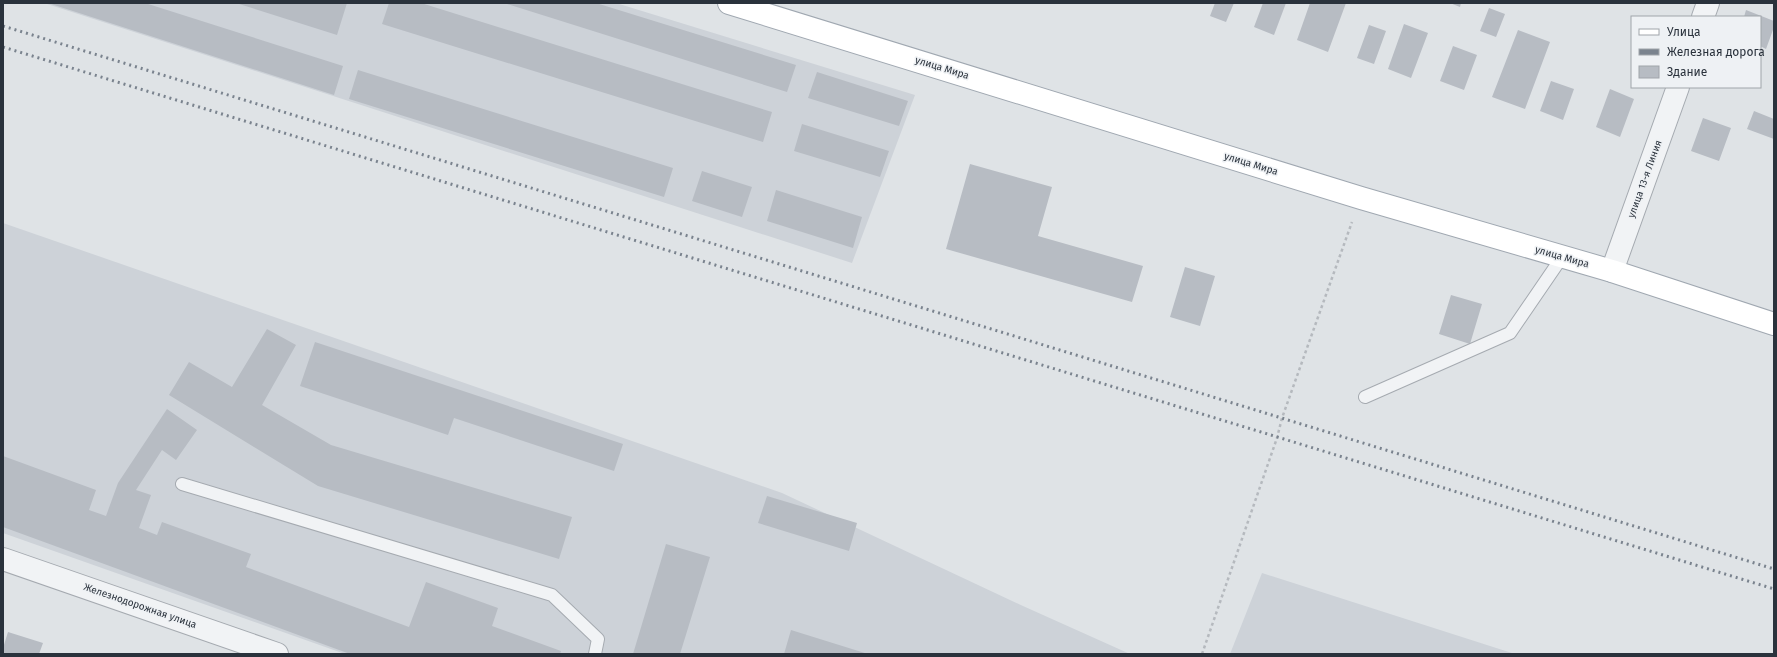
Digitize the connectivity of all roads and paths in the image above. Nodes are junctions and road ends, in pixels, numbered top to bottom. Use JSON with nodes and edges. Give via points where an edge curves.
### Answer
{"nodes":[{"id":1,"x":729,"y":3,"type":"edge"},
{"id":2,"x":1708,"y":3,"type":"edge"},
{"id":3,"x":777,"y":10,"type":"edge"},
{"id":4,"x":1703,"y":16,"type":"edge"},
{"id":5,"x":1678,"y":88,"type":"edge"},
{"id":6,"x":1361,"y":198,"type":"junction"},
{"id":7,"x":1562,"y":257,"type":"junction"},
{"id":8,"x":1612,"y":272,"type":"junction"},
{"id":9,"x":1774,"y":324,"type":"edge"},
{"id":10,"x":1365,"y":397,"type":"dead end"},
{"id":11,"x":182,"y":484,"type":"dead end"},
{"id":12,"x":3,"y":559,"type":"edge"},
{"id":13,"x":277,"y":654,"type":"edge"},
{"id":14,"x":595,"y":654,"type":"edge"},
{"id":15,"x":1202,"y":654,"type":"edge"}],
"edges":[{"from":1,"to":3,"type":"main road","name":"улица Мира"},
{"from":2,"to":4,"type":"street"},
{"from":3,"to":6,"type":"main road","name":"улица Мира"},
{"from":5,"to":8,"type":"street","name":"улица 13-я Линия"},
{"from":6,"to":7,"type":"main road","name":"улица Мира"},
{"from":6,"to":15,"type":"path","via":[[1282,418]]},
{"from":7,"to":8,"type":"main road","name":"улица Мира"},
{"from":7,"to":10,"type":"lane","via":[[1510,333]]},
{"from":8,"to":9,"type":"main road","name":"улица Мира"},
{"from":11,"to":14,"type":"lane","via":[[552,594],[598,639]]},
{"from":12,"to":13,"type":"street","name":"Железнодорожная улица"}]}
